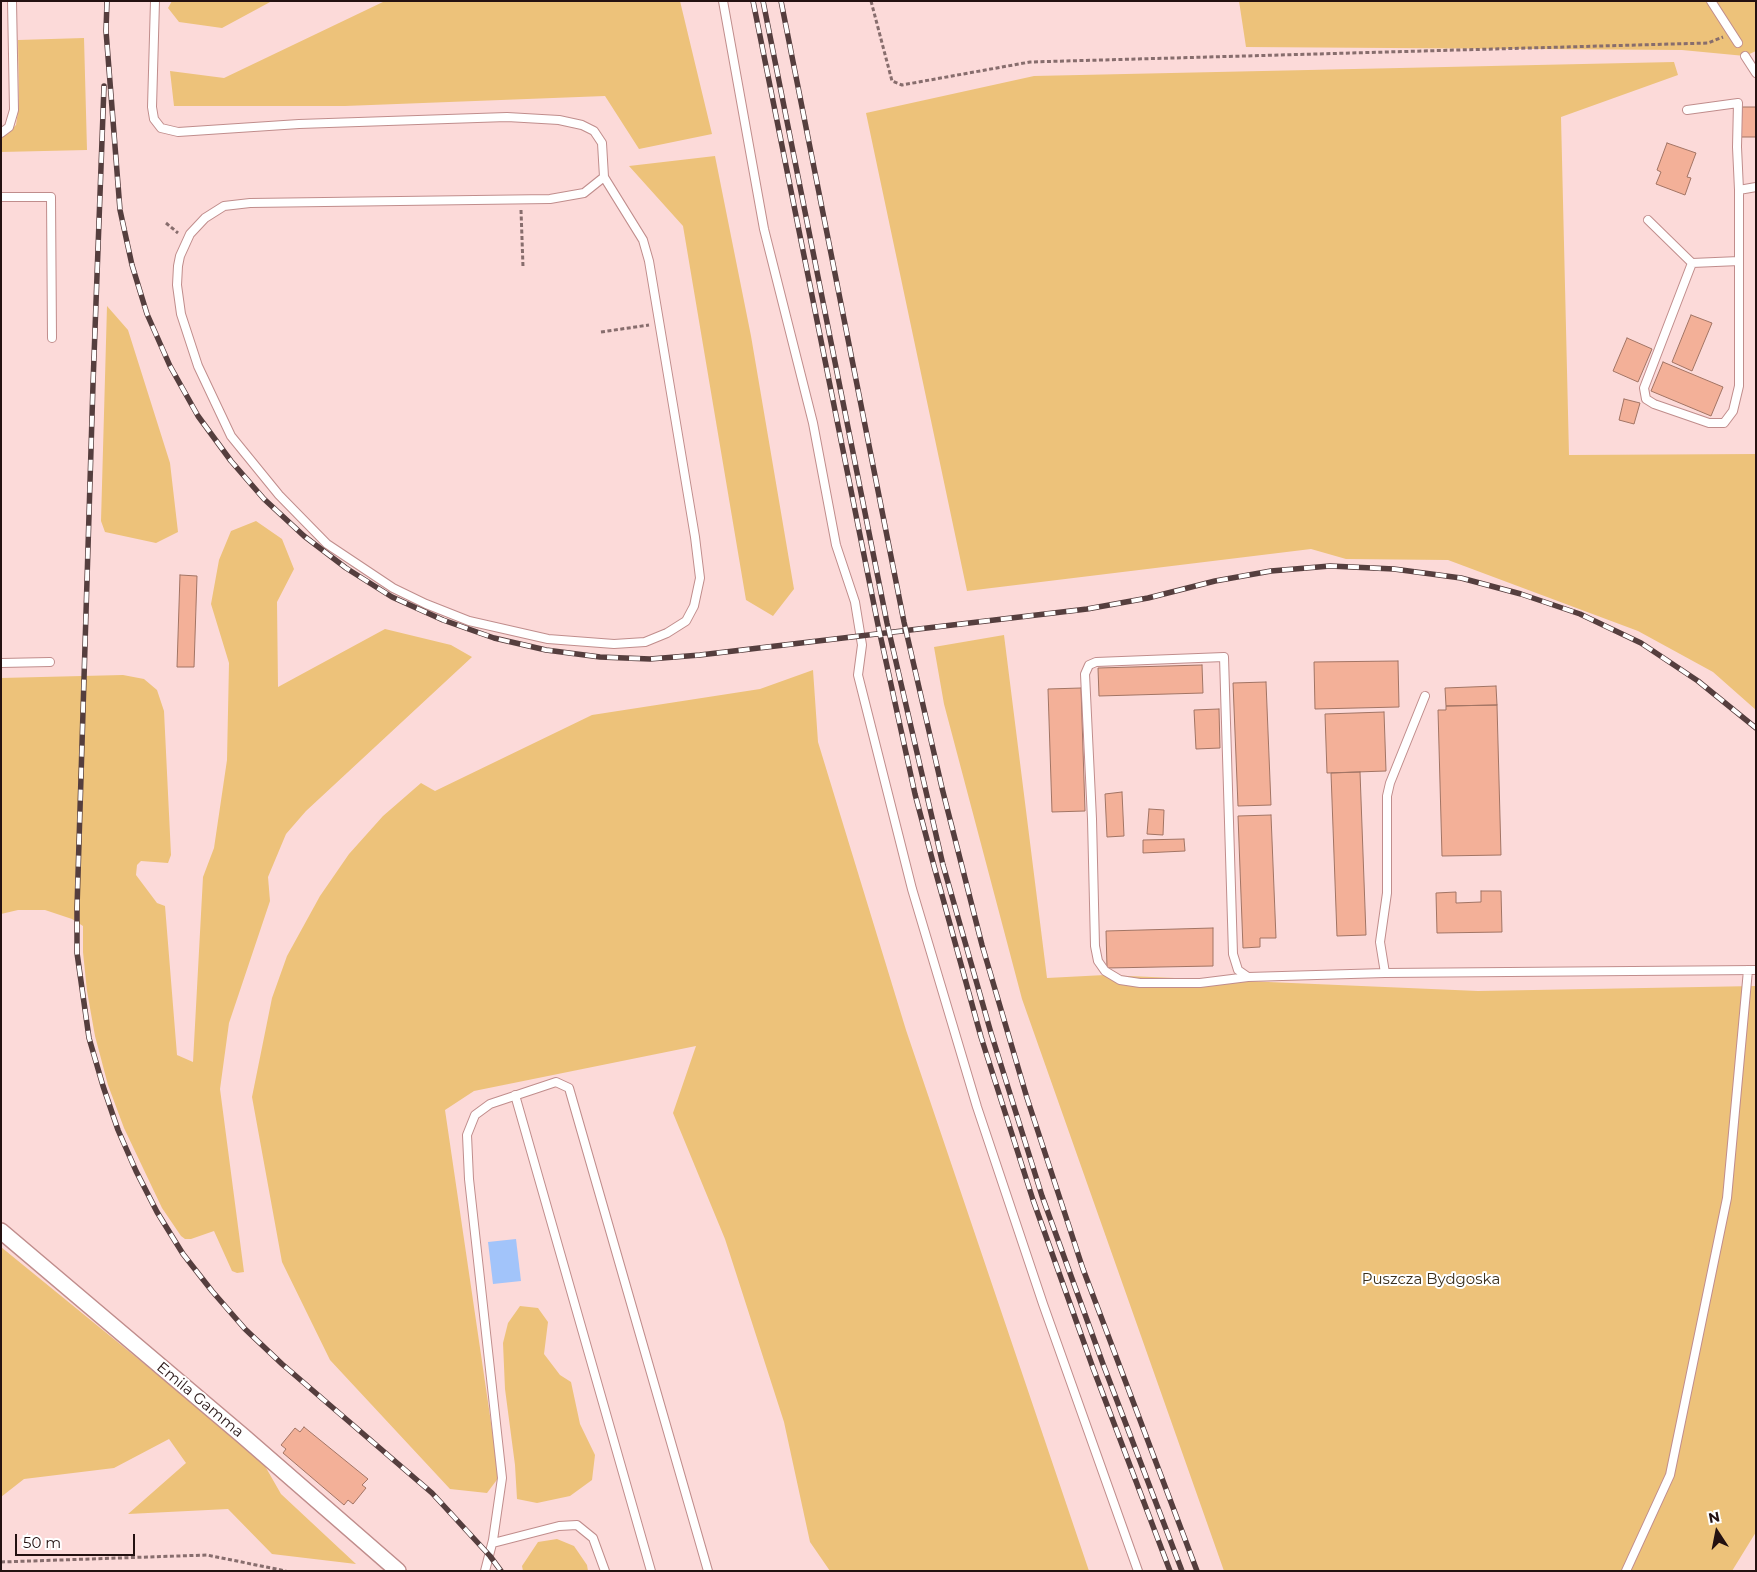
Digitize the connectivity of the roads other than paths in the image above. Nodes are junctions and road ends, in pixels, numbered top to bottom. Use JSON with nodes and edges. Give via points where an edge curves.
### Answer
{"nodes":[{"id":1,"x":12,"y":1,"type":"edge"},
{"id":2,"x":155,"y":1,"type":"edge"},
{"id":3,"x":723,"y":1,"type":"edge"},
{"id":4,"x":1711,"y":1,"type":"edge"},
{"id":5,"x":1738,"y":43,"type":"dead end"},
{"id":6,"x":1745,"y":56,"type":"dead end"},
{"id":7,"x":1756,"y":72,"type":"edge"},
{"id":8,"x":1687,"y":110,"type":"dead end"},
{"id":9,"x":1,"y":133,"type":"edge"},
{"id":10,"x":604,"y":177,"type":"junction"},
{"id":11,"x":1756,"y":187,"type":"edge"},
{"id":12,"x":1740,"y":190,"type":"junction"},
{"id":13,"x":1,"y":198,"type":"edge"},
{"id":14,"x":1648,"y":220,"type":"dead end"},
{"id":15,"x":1739,"y":261,"type":"junction"},
{"id":16,"x":1692,"y":263,"type":"junction"},
{"id":17,"x":52,"y":338,"type":"dead end"},
{"id":18,"x":50,"y":662,"type":"dead end"},
{"id":19,"x":1,"y":663,"type":"edge"},
{"id":20,"x":1425,"y":696,"type":"dead end"},
{"id":21,"x":1752,"y":970,"type":"edge"},
{"id":22,"x":1385,"y":973,"type":"junction"},
{"id":23,"x":1248,"y":977,"type":"junction"},
{"id":24,"x":515,"y":1095,"type":"junction"},
{"id":25,"x":1,"y":1231,"type":"edge"},
{"id":26,"x":493,"y":1543,"type":"junction"},
{"id":27,"x":398,"y":1571,"type":"edge"},
{"id":28,"x":485,"y":1571,"type":"edge"},
{"id":29,"x":605,"y":1571,"type":"edge"},
{"id":30,"x":651,"y":1571,"type":"edge"},
{"id":31,"x":708,"y":1571,"type":"edge"},
{"id":32,"x":1138,"y":1571,"type":"edge"},
{"id":33,"x":1626,"y":1571,"type":"edge"}],
"edges":[{"from":1,"to":9,"type":"lane","via":[[14,110],[9,127]]},
{"from":2,"to":10,"type":"lane","via":[[152,107],[160,128],[178,132],[299,124],[507,118],[559,120],[594,131],[602,143]]},
{"from":3,"to":32,"type":"lane","via":[[764,230],[813,423],[836,545],[855,602],[862,645],[858,675],[912,888],[977,1107]]},
{"from":4,"to":5,"type":"lane"},
{"from":6,"to":7,"type":"lane"},
{"from":8,"to":12,"type":"lane","via":[[1738,103]]},
{"from":10,"to":10,"type":"lane","via":[[643,240],[649,261],[700,578],[694,606],[686,620],[645,642],[614,644],[548,639],[469,621],[393,588],[327,544],[279,494],[231,436],[198,366],[181,314],[177,285],[180,256],[190,234],[205,218],[224,206],[550,199],[584,193]]},
{"from":11,"to":12,"type":"lane"},
{"from":12,"to":15,"type":"lane"},
{"from":13,"to":17,"type":"lane","via":[[51,197]]},
{"from":14,"to":16,"type":"lane"},
{"from":15,"to":16,"type":"lane"},
{"from":15,"to":16,"type":"lane","via":[[1738,386],[1733,411],[1724,423],[1709,423],[1646,399],[1644,388]]},
{"from":18,"to":19,"type":"lane"},
{"from":20,"to":22,"type":"lane","via":[[1387,796],[1387,893],[1380,942]]},
{"from":21,"to":22,"type":"lane"},
{"from":21,"to":33,"type":"lane","via":[[1727,1198],[1670,1475]]},
{"from":22,"to":23,"type":"lane"},
{"from":23,"to":23,"type":"lane","via":[[1238,970],[1233,954],[1224,658],[1096,662],[1089,665],[1085,674],[1098,961],[1105,971],[1120,980],[1140,983],[1200,983]]},
{"from":24,"to":26,"type":"lane","via":[[490,1104],[475,1115],[467,1135],[502,1478]]},
{"from":24,"to":30,"type":"lane"},
{"from":24,"to":31,"type":"lane","via":[[556,1082],[569,1088]]},
{"from":25,"to":27,"type":"street","name":"Emila Gamma"},
{"from":26,"to":28,"type":"lane"},
{"from":26,"to":29,"type":"lane","via":[[558,1526],[577,1525],[593,1538]]}]}
